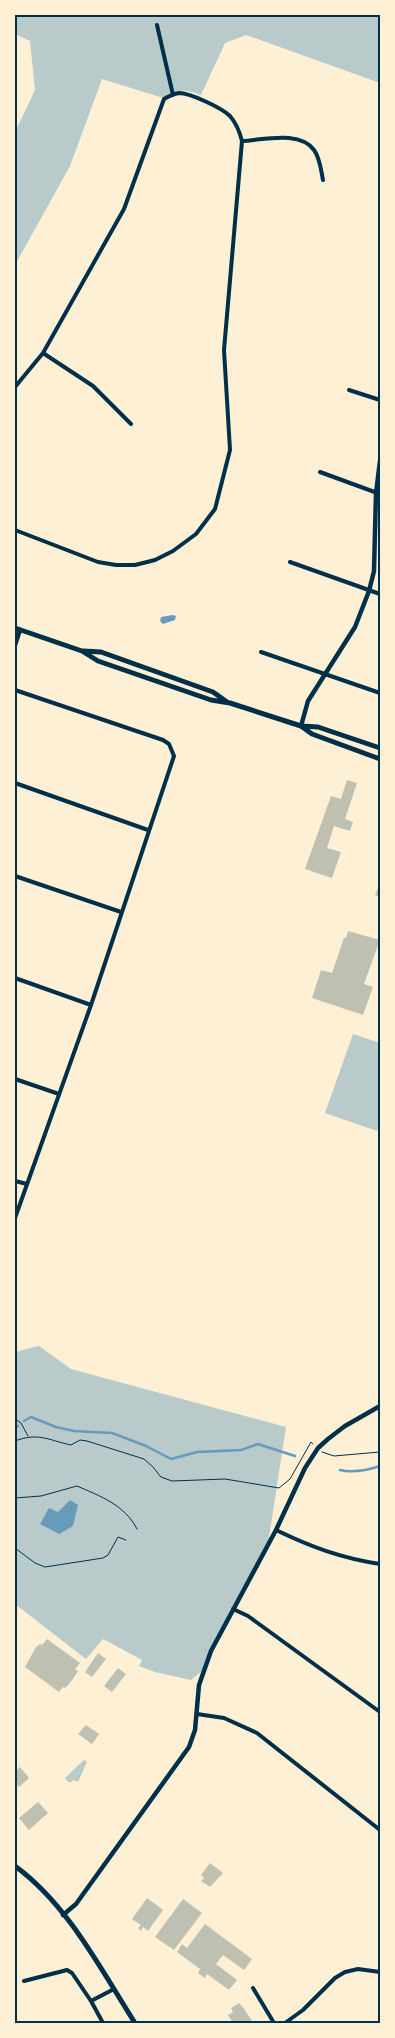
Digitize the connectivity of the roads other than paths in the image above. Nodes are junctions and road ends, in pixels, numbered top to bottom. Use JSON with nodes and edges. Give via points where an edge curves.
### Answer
{"nodes":[{"id":1,"x":157,"y":24,"type":"dead end"},
{"id":2,"x":173,"y":95,"type":"junction"},
{"id":3,"x":242,"y":142,"type":"junction"},
{"id":4,"x":323,"y":180,"type":"dead end"},
{"id":5,"x":43,"y":353,"type":"junction"},
{"id":6,"x":15,"y":387,"type":"edge"},
{"id":7,"x":350,"y":390,"type":"dead end"},
{"id":8,"x":380,"y":400,"type":"edge"},
{"id":9,"x":131,"y":424,"type":"dead end"},
{"id":10,"x":380,"y":461,"type":"edge"},
{"id":11,"x":320,"y":472,"type":"dead end"},
{"id":12,"x":378,"y":494,"type":"edge"},
{"id":13,"x":15,"y":530,"type":"edge"},
{"id":14,"x":290,"y":562,"type":"dead end"},
{"id":15,"x":369,"y":590,"type":"junction"},
{"id":16,"x":380,"y":594,"type":"edge"},
{"id":17,"x":18,"y":629,"type":"edge"},
{"id":18,"x":15,"y":645,"type":"edge"},
{"id":19,"x":82,"y":651,"type":"junction"},
{"id":20,"x":261,"y":652,"type":"dead end"},
{"id":21,"x":325,"y":674,"type":"junction"},
{"id":22,"x":15,"y":690,"type":"edge"},
{"id":23,"x":380,"y":693,"type":"edge"},
{"id":24,"x":230,"y":704,"type":"junction"},
{"id":25,"x":301,"y":726,"type":"junction"},
{"id":26,"x":380,"y":748,"type":"edge"},
{"id":27,"x":380,"y":759,"type":"edge"},
{"id":28,"x":15,"y":783,"type":"edge"},
{"id":29,"x":148,"y":830,"type":"junction"},
{"id":30,"x":15,"y":876,"type":"edge"},
{"id":31,"x":121,"y":912,"type":"junction"},
{"id":32,"x":15,"y":978,"type":"edge"},
{"id":33,"x":91,"y":1005,"type":"junction"},
{"id":34,"x":15,"y":1079,"type":"edge"},
{"id":35,"x":60,"y":1094,"type":"junction"},
{"id":36,"x":15,"y":1181,"type":"edge"},
{"id":37,"x":27,"y":1184,"type":"junction"},
{"id":38,"x":15,"y":1218,"type":"edge"},
{"id":39,"x":380,"y":1406,"type":"edge"},
{"id":40,"x":276,"y":1530,"type":"junction"},
{"id":41,"x":380,"y":1564,"type":"edge"},
{"id":42,"x":233,"y":1609,"type":"junction"},
{"id":43,"x":380,"y":1712,"type":"edge"},
{"id":44,"x":197,"y":1714,"type":"junction"},
{"id":45,"x":380,"y":1830,"type":"edge"},
{"id":46,"x":15,"y":1866,"type":"edge"},
{"id":47,"x":63,"y":1915,"type":"junction"},
{"id":48,"x":380,"y":1972,"type":"edge"},
{"id":49,"x":24,"y":1981,"type":"dead end"},
{"id":50,"x":253,"y":1988,"type":"dead end"},
{"id":51,"x":114,"y":1989,"type":"junction"},
{"id":52,"x":92,"y":2001,"type":"junction"},
{"id":53,"x":103,"y":2023,"type":"edge"},
{"id":54,"x":135,"y":2023,"type":"edge"},
{"id":55,"x":274,"y":2023,"type":"edge"},
{"id":56,"x":285,"y":2023,"type":"edge"}],
"edges":[{"from":1,"to":2,"type":"street"},
{"from":2,"to":3,"type":"street","via":[[180,93],[215,106],[231,118]]},
{"from":2,"to":5,"type":"street","via":[[164,99],[124,209]]},
{"from":3,"to":4,"type":"street","via":[[288,138],[307,143],[318,158]]},
{"from":3,"to":13,"type":"street","via":[[224,350],[230,450],[216,509],[196,534],[173,551],[156,560],[135,565],[98,562]]},
{"from":5,"to":6,"type":"street"},
{"from":5,"to":9,"type":"street","via":[[93,386]]},
{"from":7,"to":8,"type":"street"},
{"from":10,"to":12,"type":"street"},
{"from":11,"to":12,"type":"street"},
{"from":12,"to":15,"type":"street","via":[[374,571]]},
{"from":14,"to":15,"type":"street"},
{"from":15,"to":16,"type":"street"},
{"from":15,"to":21,"type":"street","via":[[355,627]]},
{"from":17,"to":18,"type":"street"},
{"from":17,"to":19,"type":"main road"},
{"from":19,"to":24,"type":"main road","via":[[98,661]]},
{"from":19,"to":24,"type":"main road","via":[[101,652],[204,688]]},
{"from":20,"to":21,"type":"street"},
{"from":21,"to":23,"type":"street"},
{"from":21,"to":25,"type":"street","via":[[308,701]]},
{"from":22,"to":29,"type":"street","via":[[169,744],[174,756]]},
{"from":24,"to":25,"type":"main road"},
{"from":25,"to":26,"type":"main road","via":[[318,727]]},
{"from":25,"to":27,"type":"main road","via":[[312,734]]},
{"from":28,"to":29,"type":"street"},
{"from":29,"to":31,"type":"street"},
{"from":30,"to":31,"type":"street"},
{"from":31,"to":33,"type":"street"},
{"from":32,"to":33,"type":"street"},
{"from":33,"to":35,"type":"street"},
{"from":34,"to":35,"type":"street"},
{"from":35,"to":37,"type":"street"},
{"from":36,"to":37,"type":"street"},
{"from":37,"to":38,"type":"street"},
{"from":39,"to":40,"type":"street","via":[[344,1426],[318,1448]]},
{"from":40,"to":41,"type":"street","via":[[309,1546],[350,1559]]},
{"from":40,"to":42,"type":"street"},
{"from":42,"to":43,"type":"street","via":[[248,1616]]},
{"from":42,"to":44,"type":"street","via":[[202,1672]]},
{"from":44,"to":45,"type":"street","via":[[224,1718],[257,1733]]},
{"from":44,"to":47,"type":"street","via":[[189,1747],[76,1904]]},
{"from":46,"to":47,"type":"main road","via":[[47,1894]]},
{"from":47,"to":51,"type":"main road"},
{"from":48,"to":56,"type":"street","via":[[358,1969],[345,1972]]},
{"from":49,"to":52,"type":"street","via":[[67,1970]]},
{"from":50,"to":55,"type":"street"},
{"from":51,"to":52,"type":"street"},
{"from":51,"to":54,"type":"main road"},
{"from":52,"to":53,"type":"street"}]}
